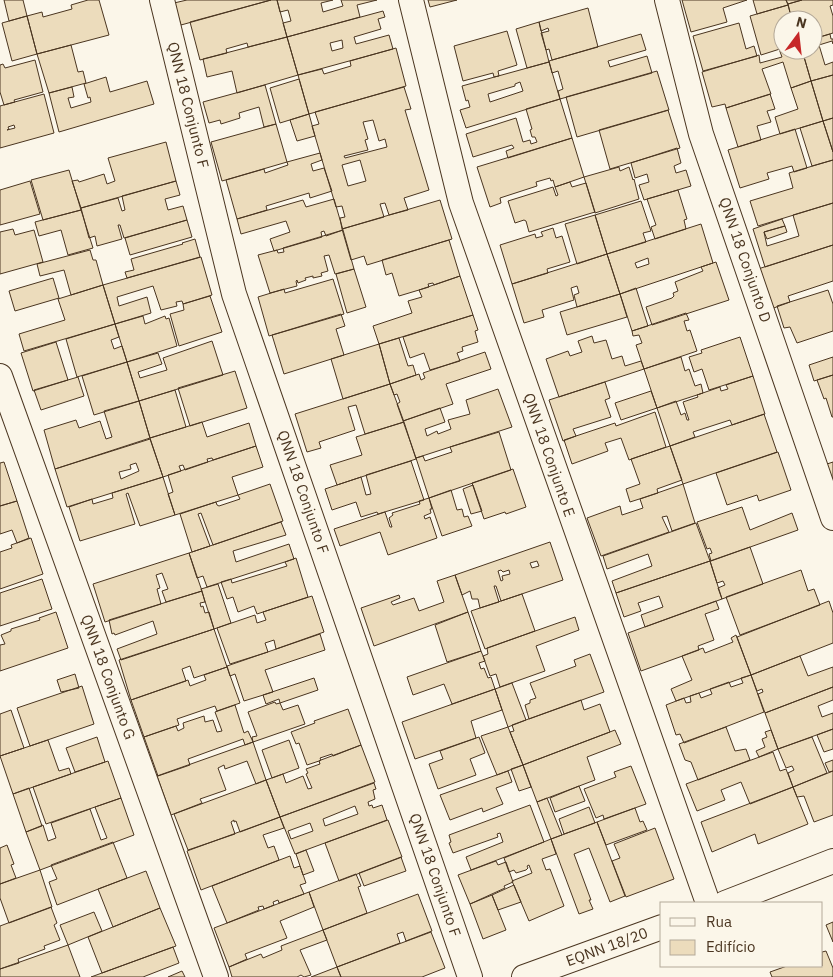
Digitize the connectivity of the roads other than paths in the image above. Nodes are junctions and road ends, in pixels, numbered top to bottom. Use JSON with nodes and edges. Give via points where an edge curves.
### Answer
{"nodes":[{"id":1,"x":162,"y":0,"type":"edge"},
{"id":2,"x":412,"y":0,"type":"edge"},
{"id":3,"x":667,"y":0,"type":"edge"},
{"id":4,"x":0,"y":376,"type":"edge"},
{"id":5,"x":833,"y":518,"type":"edge"},
{"id":6,"x":833,"y":861,"type":"edge"},
{"id":7,"x":708,"y":902,"type":"edge"},
{"id":8,"x":728,"y":902,"type":"edge"},
{"id":9,"x":660,"y":928,"type":"edge"},
{"id":10,"x":216,"y":977,"type":"edge"},
{"id":11,"x":470,"y":977,"type":"edge"},
{"id":12,"x":524,"y":977,"type":"edge"}],
"edges":[{"from":1,"to":11,"type":"street","name":"QNN 18 Conjunto F","via":[[234,294]]},
{"from":2,"to":7,"type":"street","name":"QNN 18 Conjunto E","via":[[461,203]]},
{"from":3,"to":5,"type":"street","name":"QNN 18 Conjunto D","via":[[701,134]]},
{"from":4,"to":10,"type":"street","name":"QNN 18 Conjunto G"},
{"from":6,"to":8,"type":"street"},
{"from":9,"to":12,"type":"street","name":"EQNN 18/20"}]}
